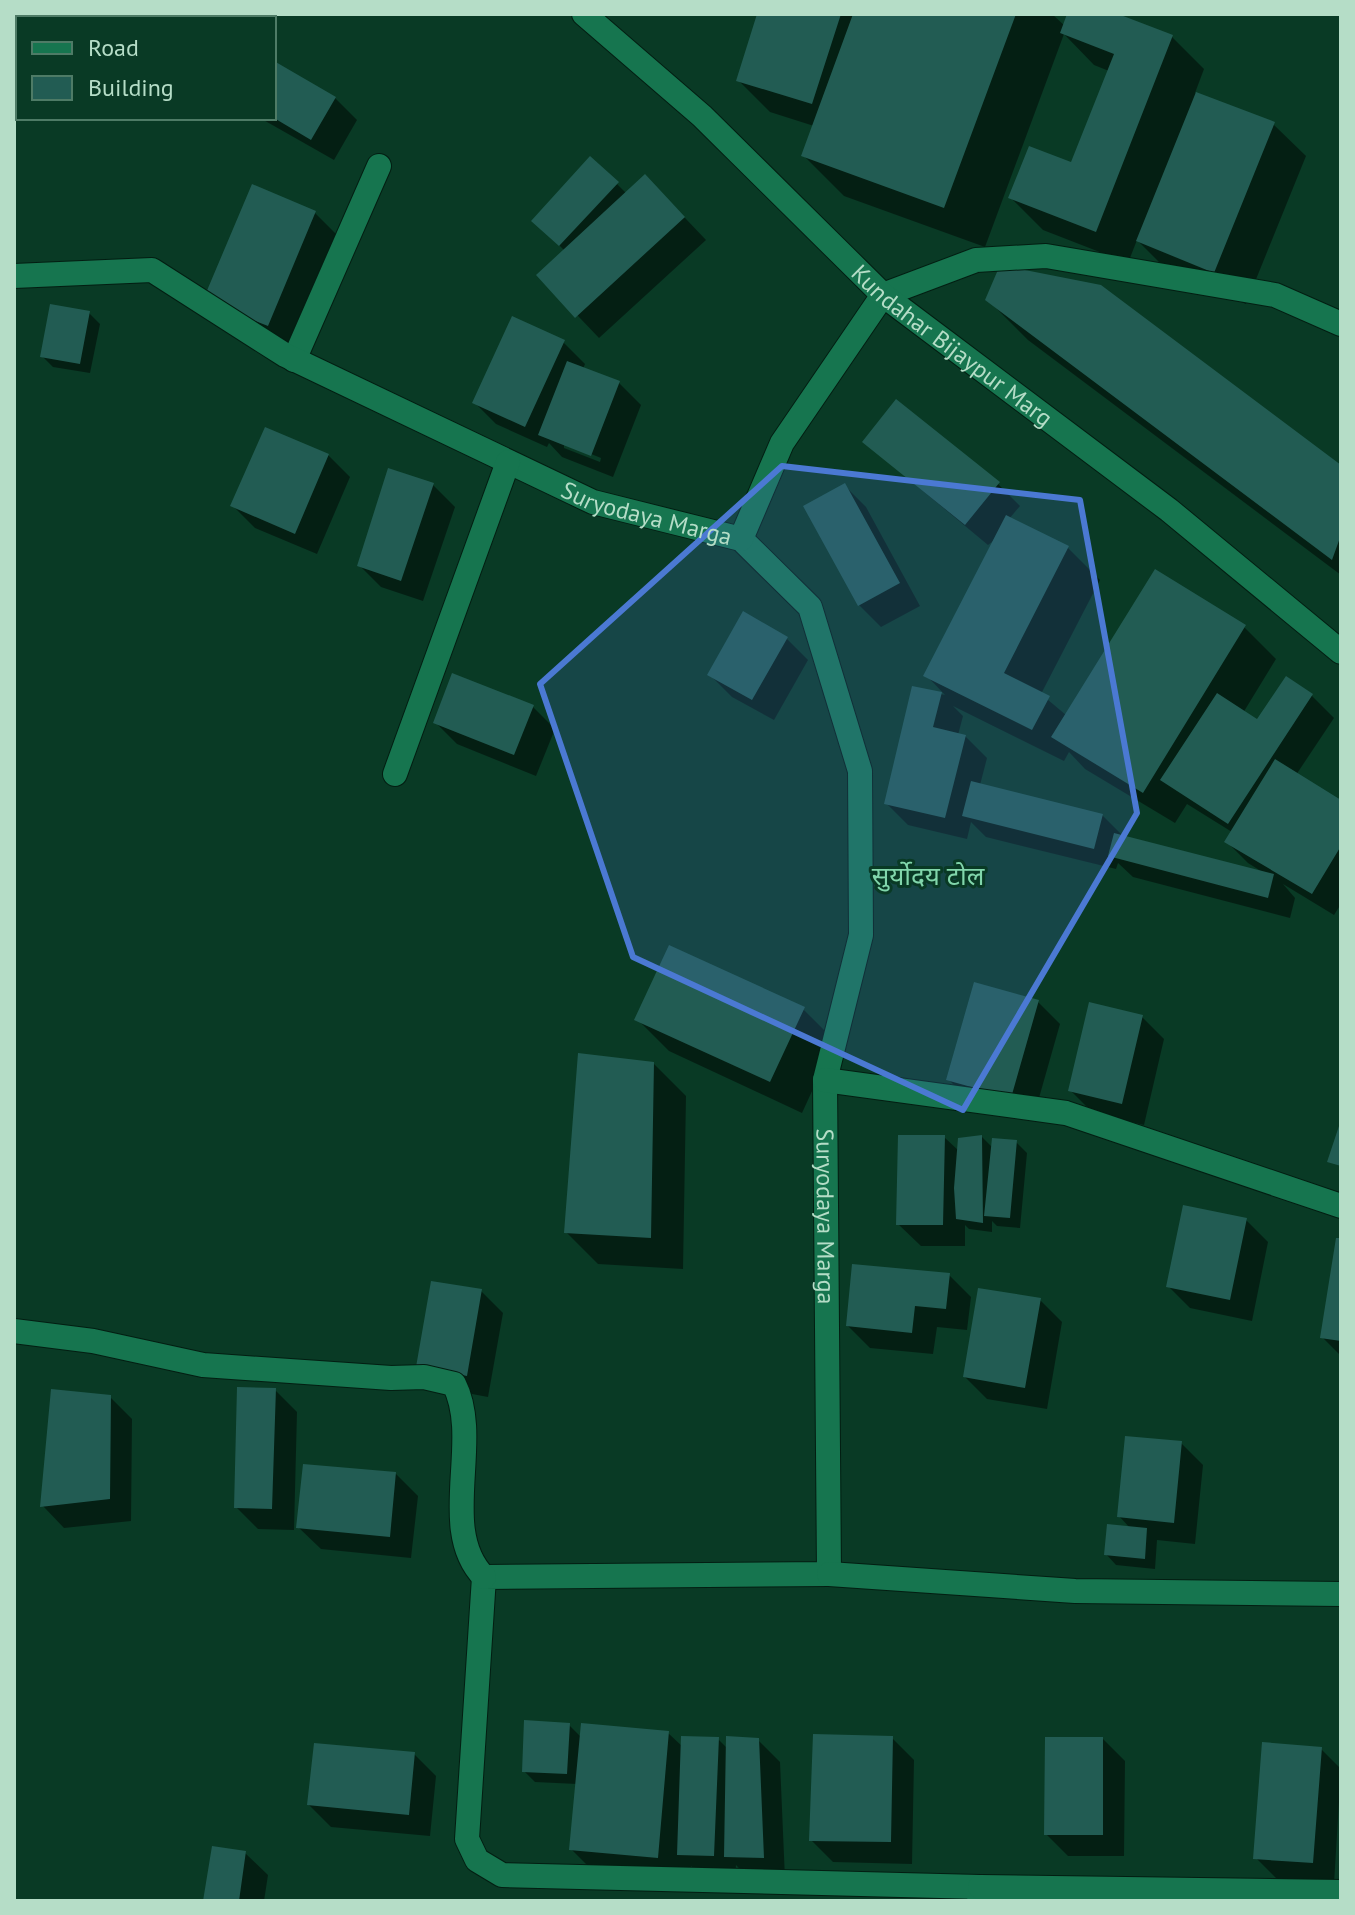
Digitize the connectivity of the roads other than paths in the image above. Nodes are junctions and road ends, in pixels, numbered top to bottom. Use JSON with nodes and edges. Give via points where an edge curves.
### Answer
{"nodes":[{"id":1,"x":584,"y":14,"type":"edge"},
{"id":2,"x":379,"y":166,"type":"dead end"},
{"id":3,"x":14,"y":276,"type":"edge"},
{"id":4,"x":883,"y":295,"type":"junction"},
{"id":5,"x":1341,"y":324,"type":"edge"},
{"id":6,"x":294,"y":360,"type":"junction"},
{"id":7,"x":508,"y":462,"type":"junction"},
{"id":8,"x":741,"y":539,"type":"junction"},
{"id":9,"x":1341,"y":652,"type":"edge"},
{"id":10,"x":395,"y":774,"type":"dead end"},
{"id":11,"x":825,"y":1080,"type":"junction"},
{"id":12,"x":1341,"y":1206,"type":"edge"},
{"id":13,"x":14,"y":1331,"type":"edge"},
{"id":14,"x":829,"y":1574,"type":"junction"},
{"id":15,"x":484,"y":1577,"type":"junction"},
{"id":16,"x":1341,"y":1594,"type":"edge"},
{"id":17,"x":1341,"y":1892,"type":"edge"},
{"id":18,"x":979,"y":1894,"type":"edge"}],
"edges":[{"from":1,"to":4,"type":"street","name":"Kundahar Bijaypur Marg","via":[[702,116]]},
{"from":2,"to":6,"type":"street"},
{"from":3,"to":6,"type":"street","name":"Suryodaya Marga","via":[[152,270]]},
{"from":4,"to":5,"type":"street","via":[[976,260],[1046,256],[1275,295]]},
{"from":4,"to":8,"type":"street","via":[[782,443]]},
{"from":4,"to":9,"type":"street","name":"Kundahar Bijaypur Marg","via":[[1169,510]]},
{"from":6,"to":7,"type":"street","name":"Suryodaya Marga"},
{"from":7,"to":8,"type":"street","name":"Suryodaya Marga","via":[[593,502]]},
{"from":7,"to":10,"type":"street"},
{"from":8,"to":11,"type":"street","name":"Suryodaya Marga","via":[[810,607],[860,771],[861,935]]},
{"from":11,"to":12,"type":"street","via":[[1066,1113]]},
{"from":11,"to":14,"type":"street","name":"Suryodaya Marga"},
{"from":13,"to":15,"type":"street","via":[[93,1341],[203,1365],[424,1377],[454,1384],[465,1416],[464,1539],[469,1562]]},
{"from":14,"to":15,"type":"street"},
{"from":14,"to":16,"type":"street","via":[[1075,1591]]},
{"from":15,"to":18,"type":"street","via":[[467,1839],[477,1860],[502,1875]]},
{"from":17,"to":18,"type":"street"}]}
